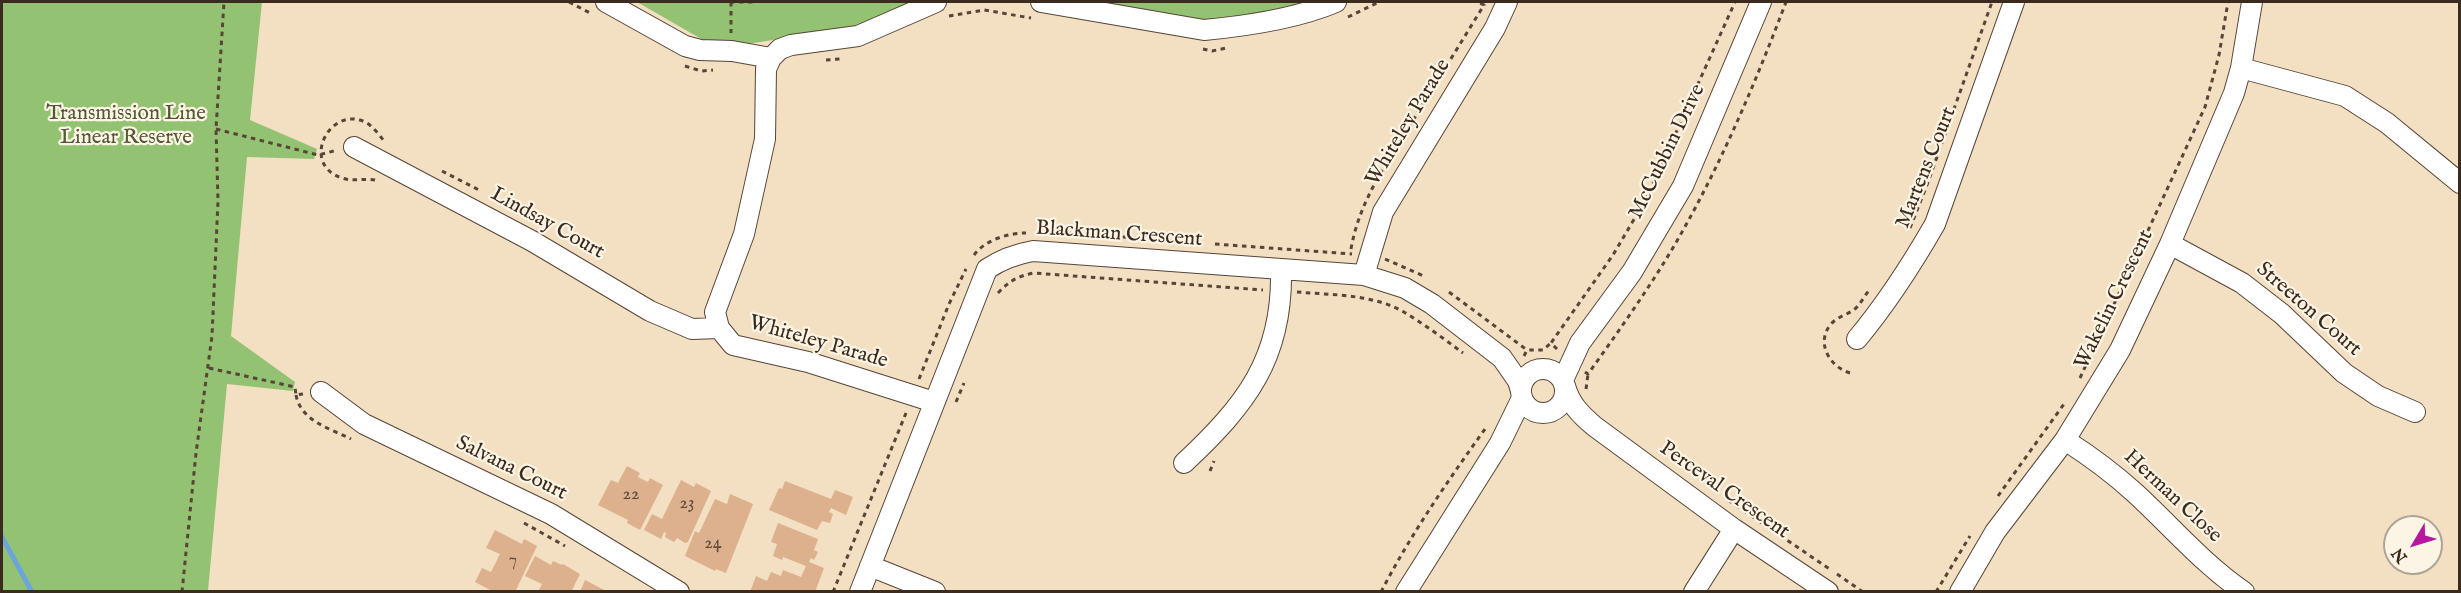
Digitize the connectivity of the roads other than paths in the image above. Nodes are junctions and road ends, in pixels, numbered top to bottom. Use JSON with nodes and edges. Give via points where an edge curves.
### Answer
{"nodes":[{"id":1,"x":606,"y":2,"type":"edge"},
{"id":2,"x":1336,"y":2,"type":"edge"},
{"id":3,"x":1507,"y":2,"type":"edge"},
{"id":4,"x":1761,"y":2,"type":"edge"},
{"id":5,"x":2014,"y":2,"type":"edge"},
{"id":6,"x":2252,"y":2,"type":"edge"},
{"id":7,"x":938,"y":10,"type":"edge"},
{"id":8,"x":1041,"y":11,"type":"edge"},
{"id":9,"x":771,"y":58,"type":"junction"},
{"id":10,"x":2241,"y":68,"type":"junction"},
{"id":11,"x":354,"y":147,"type":"road end"},
{"id":12,"x":2460,"y":183,"type":"edge"},
{"id":13,"x":2170,"y":244,"type":"junction"},
{"id":14,"x":1281,"y":270,"type":"junction"},
{"id":15,"x":1364,"y":275,"type":"junction"},
{"id":16,"x":719,"y":328,"type":"junction"},
{"id":17,"x":1857,"y":339,"type":"dead end"},
{"id":18,"x":1516,"y":358,"type":"junction"},
{"id":19,"x":1554,"y":376,"type":"junction"},
{"id":20,"x":321,"y":392,"type":"road end"},
{"id":21,"x":1521,"y":394,"type":"junction"},
{"id":22,"x":934,"y":402,"type":"junction"},
{"id":23,"x":2415,"y":412,"type":"dead end"},
{"id":24,"x":1545,"y":414,"type":"junction"},
{"id":25,"x":1594,"y":426,"type":"junction"},
{"id":26,"x":2065,"y":440,"type":"junction"},
{"id":27,"x":1500,"y":443,"type":"junction"},
{"id":28,"x":1184,"y":463,"type":"dead end"},
{"id":29,"x":1734,"y":529,"type":"junction"},
{"id":30,"x":870,"y":566,"type":"junction"},
{"id":31,"x":679,"y":591,"type":"edge"},
{"id":32,"x":860,"y":591,"type":"edge"},
{"id":33,"x":935,"y":591,"type":"edge"},
{"id":34,"x":1406,"y":591,"type":"edge"},
{"id":35,"x":1694,"y":591,"type":"edge"},
{"id":36,"x":1828,"y":591,"type":"edge"},
{"id":37,"x":1960,"y":591,"type":"edge"},
{"id":38,"x":2244,"y":591,"type":"edge"}],
"edges":[{"from":1,"to":9,"type":"street","via":[[685,46]]},
{"from":2,"to":8,"type":"street","via":[[1272,19],[1204,30]]},
{"from":3,"to":15,"type":"street","name":"Whiteley Parade","via":[[1360,255]]},
{"from":4,"to":19,"type":"street","name":"McCubbin Drive","via":[[1683,186],[1632,272]]},
{"from":5,"to":17,"type":"street","name":"Martens Court","via":[[1935,224],[1916,258]]},
{"from":6,"to":10,"type":"street","name":"Wakelin Crescent"},
{"from":7,"to":9,"type":"street","via":[[858,36],[791,45]]},
{"from":9,"to":16,"type":"street","name":"Whiteley Parade","via":[[766,69],[765,139],[744,234],[717,306]]},
{"from":10,"to":12,"type":"street","via":[[2345,96],[2387,123]]},
{"from":10,"to":13,"type":"street","name":"Wakelin Crescent","via":[[2219,131]]},
{"from":11,"to":16,"type":"street","name":"Lindsay Court","via":[[532,241],[650,311],[692,329]]},
{"from":13,"to":23,"type":"street","name":"Streeton Court","via":[[2242,283],[2282,314],[2344,373],[2378,396]]},
{"from":13,"to":26,"type":"street","name":"Wakelin Crescent","via":[[2120,350]]},
{"from":14,"to":15,"type":"street","name":"Blackman Crescent"},
{"from":14,"to":22,"type":"street","name":"Blackman Crescent","via":[[1033,251],[1006,258],[987,269]]},
{"from":14,"to":28,"type":"street","via":[[1278,322],[1264,366],[1235,410]]},
{"from":15,"to":18,"type":"street","name":"Blackman Crescent","via":[[1419,295]]},
{"from":16,"to":22,"type":"street","name":"Whiteley Parade","via":[[733,345],[808,362]]},
{"from":18,"to":19,"type":"street","name":"Blackman Crescent"},
{"from":18,"to":21,"type":"street","name":"Blackman Crescent"},
{"from":19,"to":21,"type":"street","via":[[1525,379]]},
{"from":19,"to":24,"type":"street","via":[[1564,400]]},
{"from":19,"to":25,"type":"street","name":"Perceval Crescent","via":[[1576,410]]},
{"from":20,"to":31,"type":"street","name":"Salvana Court","via":[[364,424],[551,514]]},
{"from":21,"to":24,"type":"street","via":[[1528,408]]},
{"from":21,"to":27,"type":"street"},
{"from":22,"to":30,"type":"street","name":"Blackman Crescent"},
{"from":24,"to":25,"type":"street","name":"Perceval Crescent","via":[[1561,414]]},
{"from":24,"to":27,"type":"street","via":[[1520,426]]},
{"from":25,"to":29,"type":"street","name":"Perceval Crescent"},
{"from":26,"to":37,"type":"street","name":"Wakelin Crescent","via":[[1995,532]]},
{"from":26,"to":38,"type":"street","name":"Herman Close","via":[[2135,493],[2223,578]]},
{"from":27,"to":34,"type":"street"},
{"from":29,"to":35,"type":"street"},
{"from":29,"to":36,"type":"street","name":"Perceval Crescent"},
{"from":30,"to":32,"type":"street","name":"Blackman Crescent"},
{"from":30,"to":33,"type":"street"}]}
